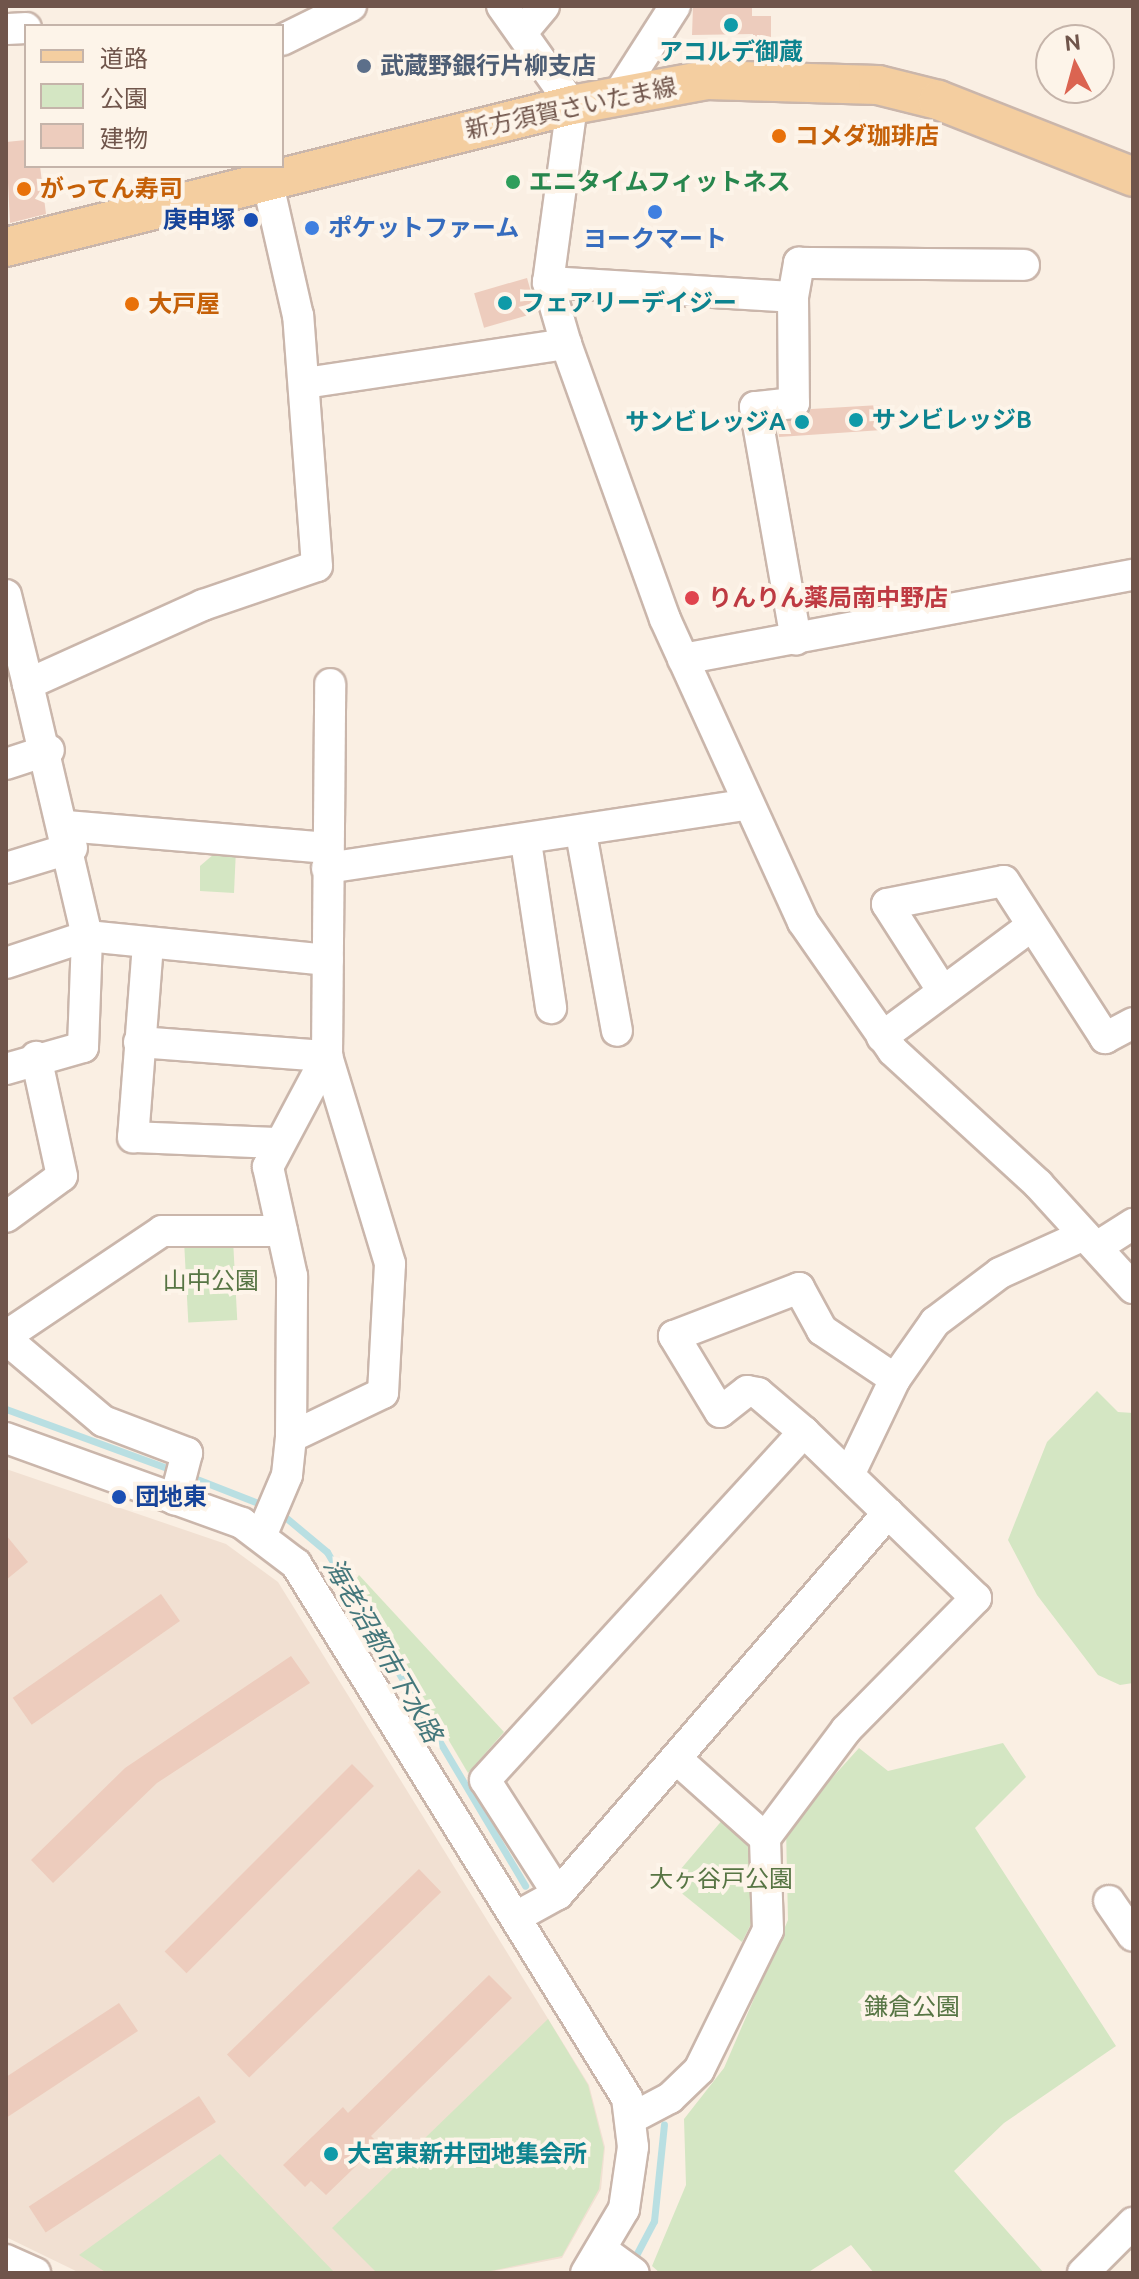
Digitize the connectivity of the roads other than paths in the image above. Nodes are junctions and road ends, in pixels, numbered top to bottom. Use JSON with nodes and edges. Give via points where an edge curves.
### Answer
{"nodes":[{"id":1,"x":351,"y":6,"type":"edge"},
{"id":2,"x":502,"y":6,"type":"edge"},
{"id":3,"x":544,"y":6,"type":"edge"},
{"id":4,"x":675,"y":6,"type":"edge"},
{"id":5,"x":524,"y":30,"type":"junction"},
{"id":6,"x":284,"y":39,"type":"edge"},
{"id":7,"x":618,"y":95,"type":"junction"},
{"id":8,"x":572,"y":105,"type":"junction"},
{"id":9,"x":1133,"y":177,"type":"edge"},
{"id":10,"x":244,"y":178,"type":"edge"},
{"id":11,"x":6,"y":247,"type":"edge"},
{"id":12,"x":1024,"y":265,"type":"dead end"},
{"id":13,"x":548,"y":282,"type":"junction"},
{"id":14,"x":793,"y":297,"type":"junction"},
{"id":15,"x":566,"y":344,"type":"junction"},
{"id":16,"x":305,"y":383,"type":"junction"},
{"id":17,"x":1133,"y":575,"type":"edge"},
{"id":18,"x":6,"y":595,"type":"edge"},
{"id":19,"x":796,"y":639,"type":"junction"},
{"id":20,"x":683,"y":659,"type":"junction"},
{"id":21,"x":28,"y":684,"type":"junction"},
{"id":22,"x":330,"y":684,"type":"dead end"},
{"id":23,"x":49,"y":750,"type":"junction"},
{"id":24,"x":6,"y":764,"type":"edge"},
{"id":25,"x":748,"y":804,"type":"junction"},
{"id":26,"x":581,"y":833,"type":"junction"},
{"id":27,"x":69,"y":837,"type":"junction"},
{"id":28,"x":526,"y":842,"type":"junction"},
{"id":29,"x":327,"y":858,"type":"junction"},
{"id":30,"x":6,"y":868,"type":"edge"},
{"id":31,"x":1030,"y":927,"type":"junction"},
{"id":32,"x":87,"y":936,"type":"junction"},
{"id":33,"x":148,"y":944,"type":"junction"},
{"id":34,"x":328,"y":960,"type":"junction"},
{"id":35,"x":6,"y":963,"type":"edge"},
{"id":36,"x":942,"y":990,"type":"junction"},
{"id":37,"x":551,"y":1008,"type":"dead end"},
{"id":38,"x":1133,"y":1023,"type":"edge"},
{"id":39,"x":617,"y":1031,"type":"dead end"},
{"id":40,"x":882,"y":1037,"type":"junction"},
{"id":41,"x":139,"y":1042,"type":"junction"},
{"id":42,"x":327,"y":1056,"type":"junction"},
{"id":43,"x":36,"y":1057,"type":"junction"},
{"id":44,"x":6,"y":1069,"type":"edge"},
{"id":45,"x":279,"y":1143,"type":"junction"},
{"id":46,"x":6,"y":1217,"type":"edge"},
{"id":47,"x":1133,"y":1224,"type":"edge"},
{"id":48,"x":282,"y":1231,"type":"junction"},
{"id":49,"x":1091,"y":1241,"type":"junction"},
{"id":50,"x":1133,"y":1288,"type":"edge"},
{"id":51,"x":6,"y":1338,"type":"edge"},
{"id":52,"x":895,"y":1379,"type":"junction"},
{"id":53,"x":804,"y":1432,"type":"junction"},
{"id":54,"x":291,"y":1437,"type":"junction"},
{"id":55,"x":6,"y":1438,"type":"edge"},
{"id":56,"x":849,"y":1475,"type":"junction"},
{"id":57,"x":175,"y":1499,"type":"junction"},
{"id":58,"x":888,"y":1513,"type":"junction"},
{"id":59,"x":270,"y":1515,"type":"junction"},
{"id":60,"x":679,"y":1761,"type":"junction"},
{"id":61,"x":765,"y":1838,"type":"junction"},
{"id":62,"x":558,"y":1894,"type":"junction"},
{"id":63,"x":1109,"y":1901,"type":"dead end"},
{"id":64,"x":516,"y":1917,"type":"junction"},
{"id":65,"x":1133,"y":1936,"type":"edge"},
{"id":66,"x":630,"y":2119,"type":"junction"},
{"id":67,"x":1133,"y":2225,"type":"edge"},
{"id":68,"x":6,"y":2260,"type":"edge"},
{"id":69,"x":594,"y":2261,"type":"edge"},
{"id":70,"x":35,"y":2273,"type":"edge"},
{"id":71,"x":634,"y":2273,"type":"edge"},
{"id":72,"x":1083,"y":2273,"type":"edge"}],
"edges":[{"from":1,"to":6,"type":"street"},
{"from":2,"to":5,"type":"street"},
{"from":3,"to":5,"type":"street"},
{"from":4,"to":7,"type":"street"},
{"from":5,"to":8,"type":"street"},
{"from":7,"to":8,"type":"main road","name":"新方須賀さいたま線"},
{"from":7,"to":9,"type":"main road","name":"新方須賀さいたま線","via":[[755,78],[878,85],[938,100]]},
{"from":8,"to":10,"type":"main road","name":"新方須賀さいたま線"},
{"from":8,"to":13,"type":"street"},
{"from":10,"to":11,"type":"main road","name":"新方須賀さいたま線"},
{"from":10,"to":16,"type":"street"},
{"from":12,"to":14,"type":"street","via":[[799,263]]},
{"from":13,"to":14,"type":"street"},
{"from":13,"to":15,"type":"street"},
{"from":14,"to":19,"type":"street","via":[[794,403],[755,407]]},
{"from":15,"to":16,"type":"street"},
{"from":15,"to":20,"type":"street"},
{"from":16,"to":21,"type":"street","via":[[317,566],[203,605]]},
{"from":17,"to":19,"type":"street"},
{"from":18,"to":21,"type":"street"},
{"from":19,"to":20,"type":"street"},
{"from":20,"to":25,"type":"street"},
{"from":21,"to":23,"type":"street"},
{"from":22,"to":29,"type":"street"},
{"from":23,"to":24,"type":"street"},
{"from":23,"to":27,"type":"street"},
{"from":25,"to":26,"type":"street"},
{"from":25,"to":40,"type":"street","via":[[803,922]]},
{"from":26,"to":28,"type":"street"},
{"from":26,"to":39,"type":"street"},
{"from":27,"to":29,"type":"street"},
{"from":27,"to":30,"type":"street"},
{"from":27,"to":32,"type":"street"},
{"from":28,"to":29,"type":"street"},
{"from":28,"to":37,"type":"street"},
{"from":29,"to":34,"type":"street"},
{"from":31,"to":36,"type":"street"},
{"from":31,"to":36,"type":"street","via":[[1004,881],[887,904]]},
{"from":31,"to":38,"type":"street","via":[[1105,1038]]},
{"from":32,"to":33,"type":"street"},
{"from":32,"to":35,"type":"street"},
{"from":32,"to":43,"type":"street","via":[[83,1047]]},
{"from":33,"to":34,"type":"street"},
{"from":33,"to":41,"type":"street"},
{"from":34,"to":42,"type":"street"},
{"from":36,"to":40,"type":"street"},
{"from":40,"to":49,"type":"street"},
{"from":41,"to":42,"type":"street"},
{"from":41,"to":45,"type":"street","via":[[133,1137]]},
{"from":42,"to":45,"type":"street"},
{"from":42,"to":54,"type":"street","via":[[390,1264],[383,1393]]},
{"from":43,"to":44,"type":"street"},
{"from":43,"to":46,"type":"street","via":[[62,1176]]},
{"from":45,"to":48,"type":"street","via":[[268,1167]]},
{"from":47,"to":49,"type":"street"},
{"from":48,"to":51,"type":"street","via":[[162,1231]]},
{"from":48,"to":54,"type":"street","via":[[292,1276]]},
{"from":49,"to":50,"type":"street"},
{"from":49,"to":52,"type":"street","via":[[964,1298],[935,1322]]},
{"from":51,"to":57,"type":"street","via":[[103,1421],[187,1453]]},
{"from":52,"to":53,"type":"street","via":[[822,1330],[799,1288],[674,1336],[720,1412],[747,1391],[758,1393]]},
{"from":52,"to":56,"type":"street"},
{"from":53,"to":56,"type":"street"},
{"from":53,"to":62,"type":"street","via":[[485,1780]]},
{"from":54,"to":59,"type":"street"},
{"from":55,"to":57,"type":"street"},
{"from":56,"to":58,"type":"street"},
{"from":57,"to":59,"type":"street"},
{"from":58,"to":60,"type":"street"},
{"from":58,"to":61,"type":"street","via":[[976,1598],[846,1730]]},
{"from":59,"to":64,"type":"street"},
{"from":60,"to":61,"type":"street"},
{"from":60,"to":62,"type":"street"},
{"from":61,"to":66,"type":"street","via":[[768,1930],[722,2029],[699,2070],[670,2098]]},
{"from":62,"to":64,"type":"street"},
{"from":63,"to":65,"type":"street"},
{"from":64,"to":66,"type":"street","via":[[619,2080]]},
{"from":66,"to":69,"type":"street","via":[[631,2174]]},
{"from":67,"to":72,"type":"street"},
{"from":68,"to":70,"type":"street"},
{"from":69,"to":71,"type":"street"}]}
